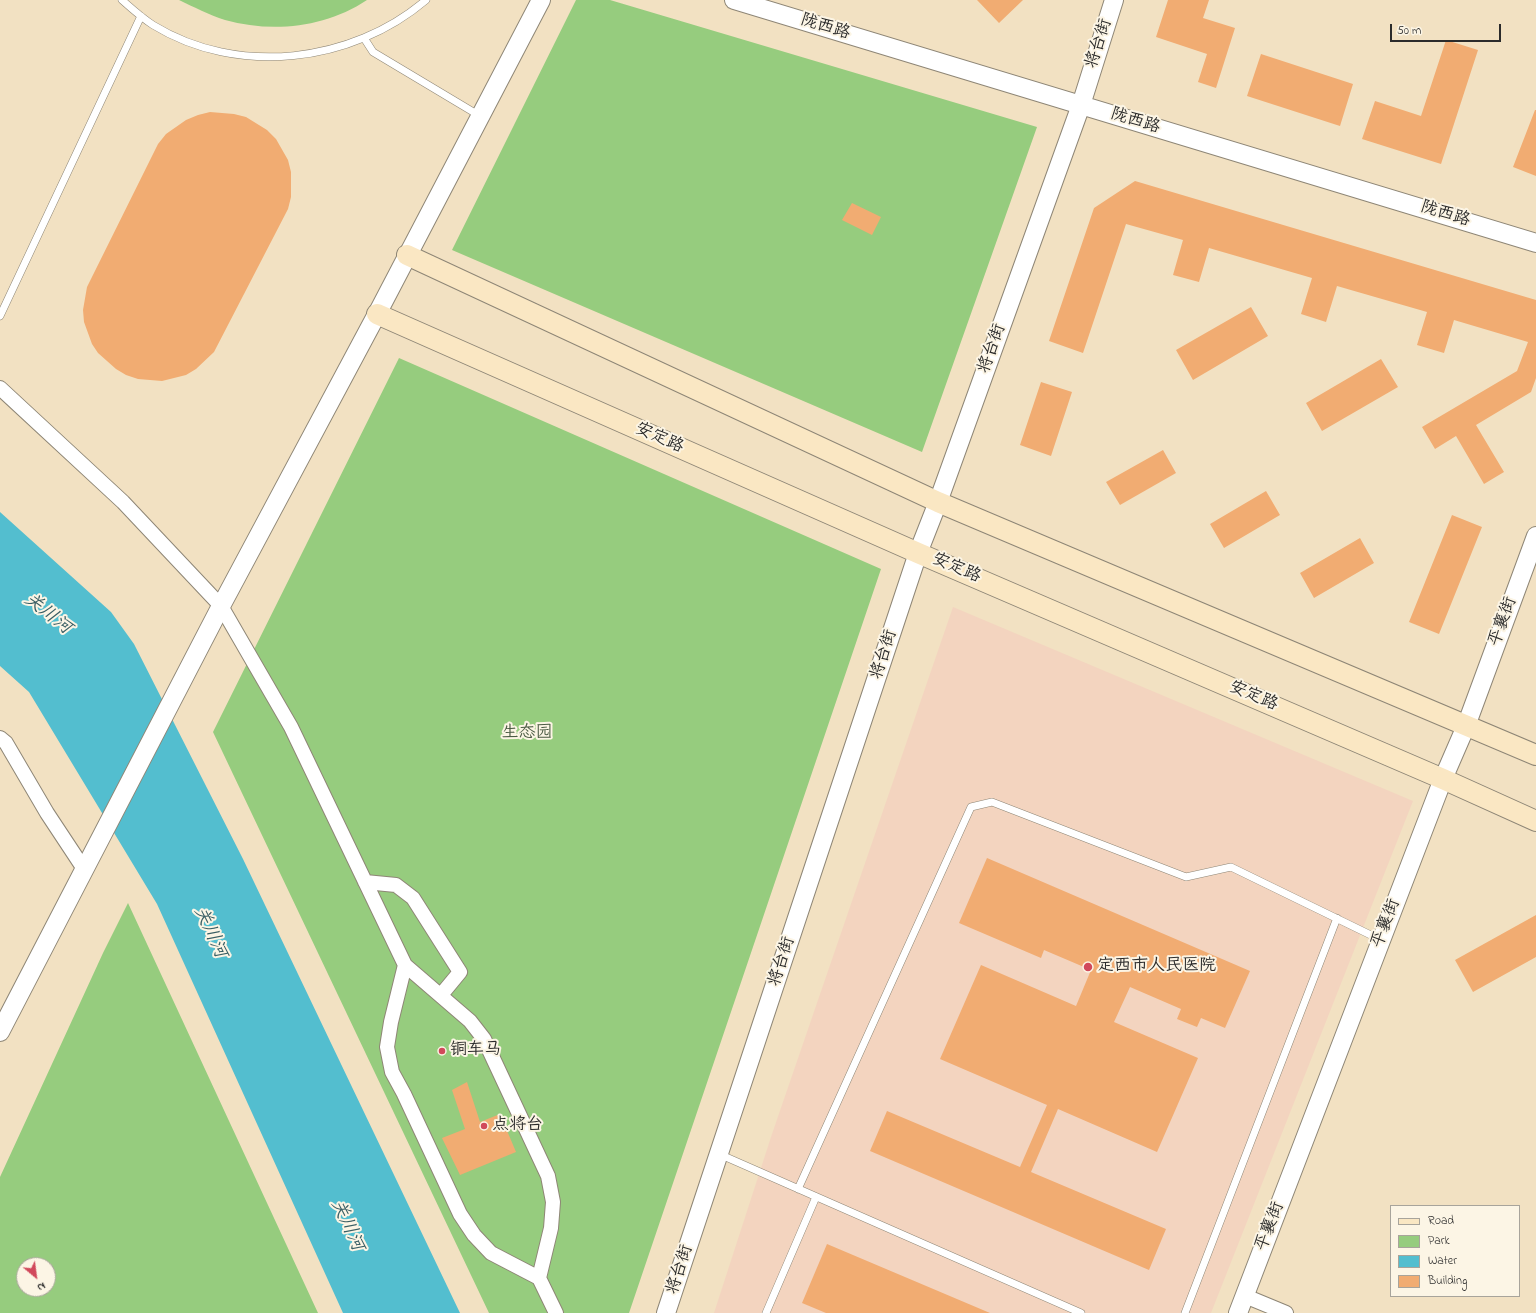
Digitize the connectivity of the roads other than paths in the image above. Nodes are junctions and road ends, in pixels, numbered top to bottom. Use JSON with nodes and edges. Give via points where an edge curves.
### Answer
{"nodes":[{"id":1,"x":122,"y":0,"type":"edge"},
{"id":2,"x":426,"y":0,"type":"edge"},
{"id":3,"x":541,"y":0,"type":"edge"},
{"id":4,"x":734,"y":0,"type":"edge"},
{"id":5,"x":1114,"y":0,"type":"edge"},
{"id":6,"x":141,"y":16,"type":"junction"},
{"id":7,"x":364,"y":38,"type":"junction"},
{"id":8,"x":1081,"y":105,"type":"junction"},
{"id":9,"x":480,"y":116,"type":"junction"},
{"id":10,"x":1536,"y":243,"type":"edge"},
{"id":11,"x":407,"y":255,"type":"junction"},
{"id":12,"x":377,"y":314,"type":"junction"},
{"id":13,"x":0,"y":316,"type":"edge"},
{"id":14,"x":0,"y":388,"type":"edge"},
{"id":15,"x":938,"y":502,"type":"junction"},
{"id":16,"x":1536,"y":536,"type":"edge"},
{"id":17,"x":918,"y":553,"type":"junction"},
{"id":18,"x":222,"y":606,"type":"junction"},
{"id":19,"x":1466,"y":726,"type":"junction"},
{"id":20,"x":0,"y":738,"type":"edge"},
{"id":21,"x":1536,"y":755,"type":"edge"},
{"id":22,"x":1443,"y":779,"type":"junction"},
{"id":23,"x":1536,"y":821,"type":"edge"},
{"id":24,"x":84,"y":869,"type":"junction"},
{"id":25,"x":365,"y":882,"type":"junction"},
{"id":26,"x":1336,"y":918,"type":"junction"},
{"id":27,"x":1381,"y":940,"type":"junction"},
{"id":28,"x":405,"y":965,"type":"junction"},
{"id":29,"x":441,"y":995,"type":"junction"},
{"id":30,"x":0,"y":1032,"type":"edge"},
{"id":31,"x":719,"y":1154,"type":"junction"},
{"id":32,"x":798,"y":1189,"type":"junction"},
{"id":33,"x":816,"y":1197,"type":"junction"},
{"id":34,"x":539,"y":1278,"type":"junction"},
{"id":35,"x":1245,"y":1296,"type":"junction"},
{"id":36,"x":556,"y":1313,"type":"edge"},
{"id":37,"x":666,"y":1313,"type":"edge"},
{"id":38,"x":766,"y":1313,"type":"edge"},
{"id":39,"x":1081,"y":1313,"type":"edge"},
{"id":40,"x":1185,"y":1313,"type":"edge"},
{"id":41,"x":1238,"y":1313,"type":"edge"},
{"id":42,"x":1286,"y":1313,"type":"edge"}],
"edges":[{"from":1,"to":6,"type":"lane"},
{"from":2,"to":7,"type":"lane","via":[[398,21]]},
{"from":3,"to":9,"type":"street"},
{"from":4,"to":8,"type":"street","name":"陇西路"},
{"from":5,"to":8,"type":"street","name":"将台街"},
{"from":6,"to":7,"type":"lane","via":[[192,44],[236,55],[301,55]]},
{"from":6,"to":13,"type":"lane"},
{"from":7,"to":9,"type":"lane","via":[[373,52]]},
{"from":8,"to":10,"type":"street","name":"陇西路"},
{"from":8,"to":15,"type":"street","name":"将台街"},
{"from":9,"to":11,"type":"street"},
{"from":11,"to":12,"type":"street"},
{"from":11,"to":15,"type":"main road"},
{"from":12,"to":17,"type":"main road","name":"安定路"},
{"from":12,"to":18,"type":"street"},
{"from":14,"to":18,"type":"street","via":[[123,502]]},
{"from":15,"to":17,"type":"street","name":"将台街"},
{"from":15,"to":19,"type":"main road"},
{"from":16,"to":19,"type":"street","name":"平襄街"},
{"from":17,"to":22,"type":"main road","name":"安定路"},
{"from":17,"to":31,"type":"street","name":"将台街"},
{"from":18,"to":24,"type":"street"},
{"from":18,"to":25,"type":"street","via":[[291,727]]},
{"from":19,"to":21,"type":"main road"},
{"from":19,"to":22,"type":"street","name":"平襄街"},
{"from":20,"to":24,"type":"street","via":[[6,743]]},
{"from":22,"to":23,"type":"main road","name":"安定路"},
{"from":22,"to":27,"type":"street","name":"平襄街"},
{"from":24,"to":30,"type":"street"},
{"from":25,"to":28,"type":"street"},
{"from":25,"to":29,"type":"street","via":[[396,884],[413,898],[460,972]]},
{"from":26,"to":27,"type":"lane"},
{"from":26,"to":32,"type":"lane","via":[[1231,867],[1186,877],[992,802],[971,807]]},
{"from":26,"to":40,"type":"lane"},
{"from":27,"to":35,"type":"street","name":"平襄街"},
{"from":28,"to":29,"type":"street"},
{"from":28,"to":34,"type":"street","via":[[387,1047],[392,1072],[460,1214],[474,1235],[491,1253]]},
{"from":29,"to":34,"type":"street","via":[[470,1021],[484,1039],[548,1176],[553,1202],[551,1228]]},
{"from":31,"to":32,"type":"lane"},
{"from":31,"to":37,"type":"street","name":"将台街"},
{"from":32,"to":33,"type":"lane"},
{"from":33,"to":38,"type":"lane"},
{"from":33,"to":39,"type":"lane"},
{"from":34,"to":36,"type":"street"},
{"from":35,"to":41,"type":"street","name":"平襄街"},
{"from":35,"to":42,"type":"street"}]}
